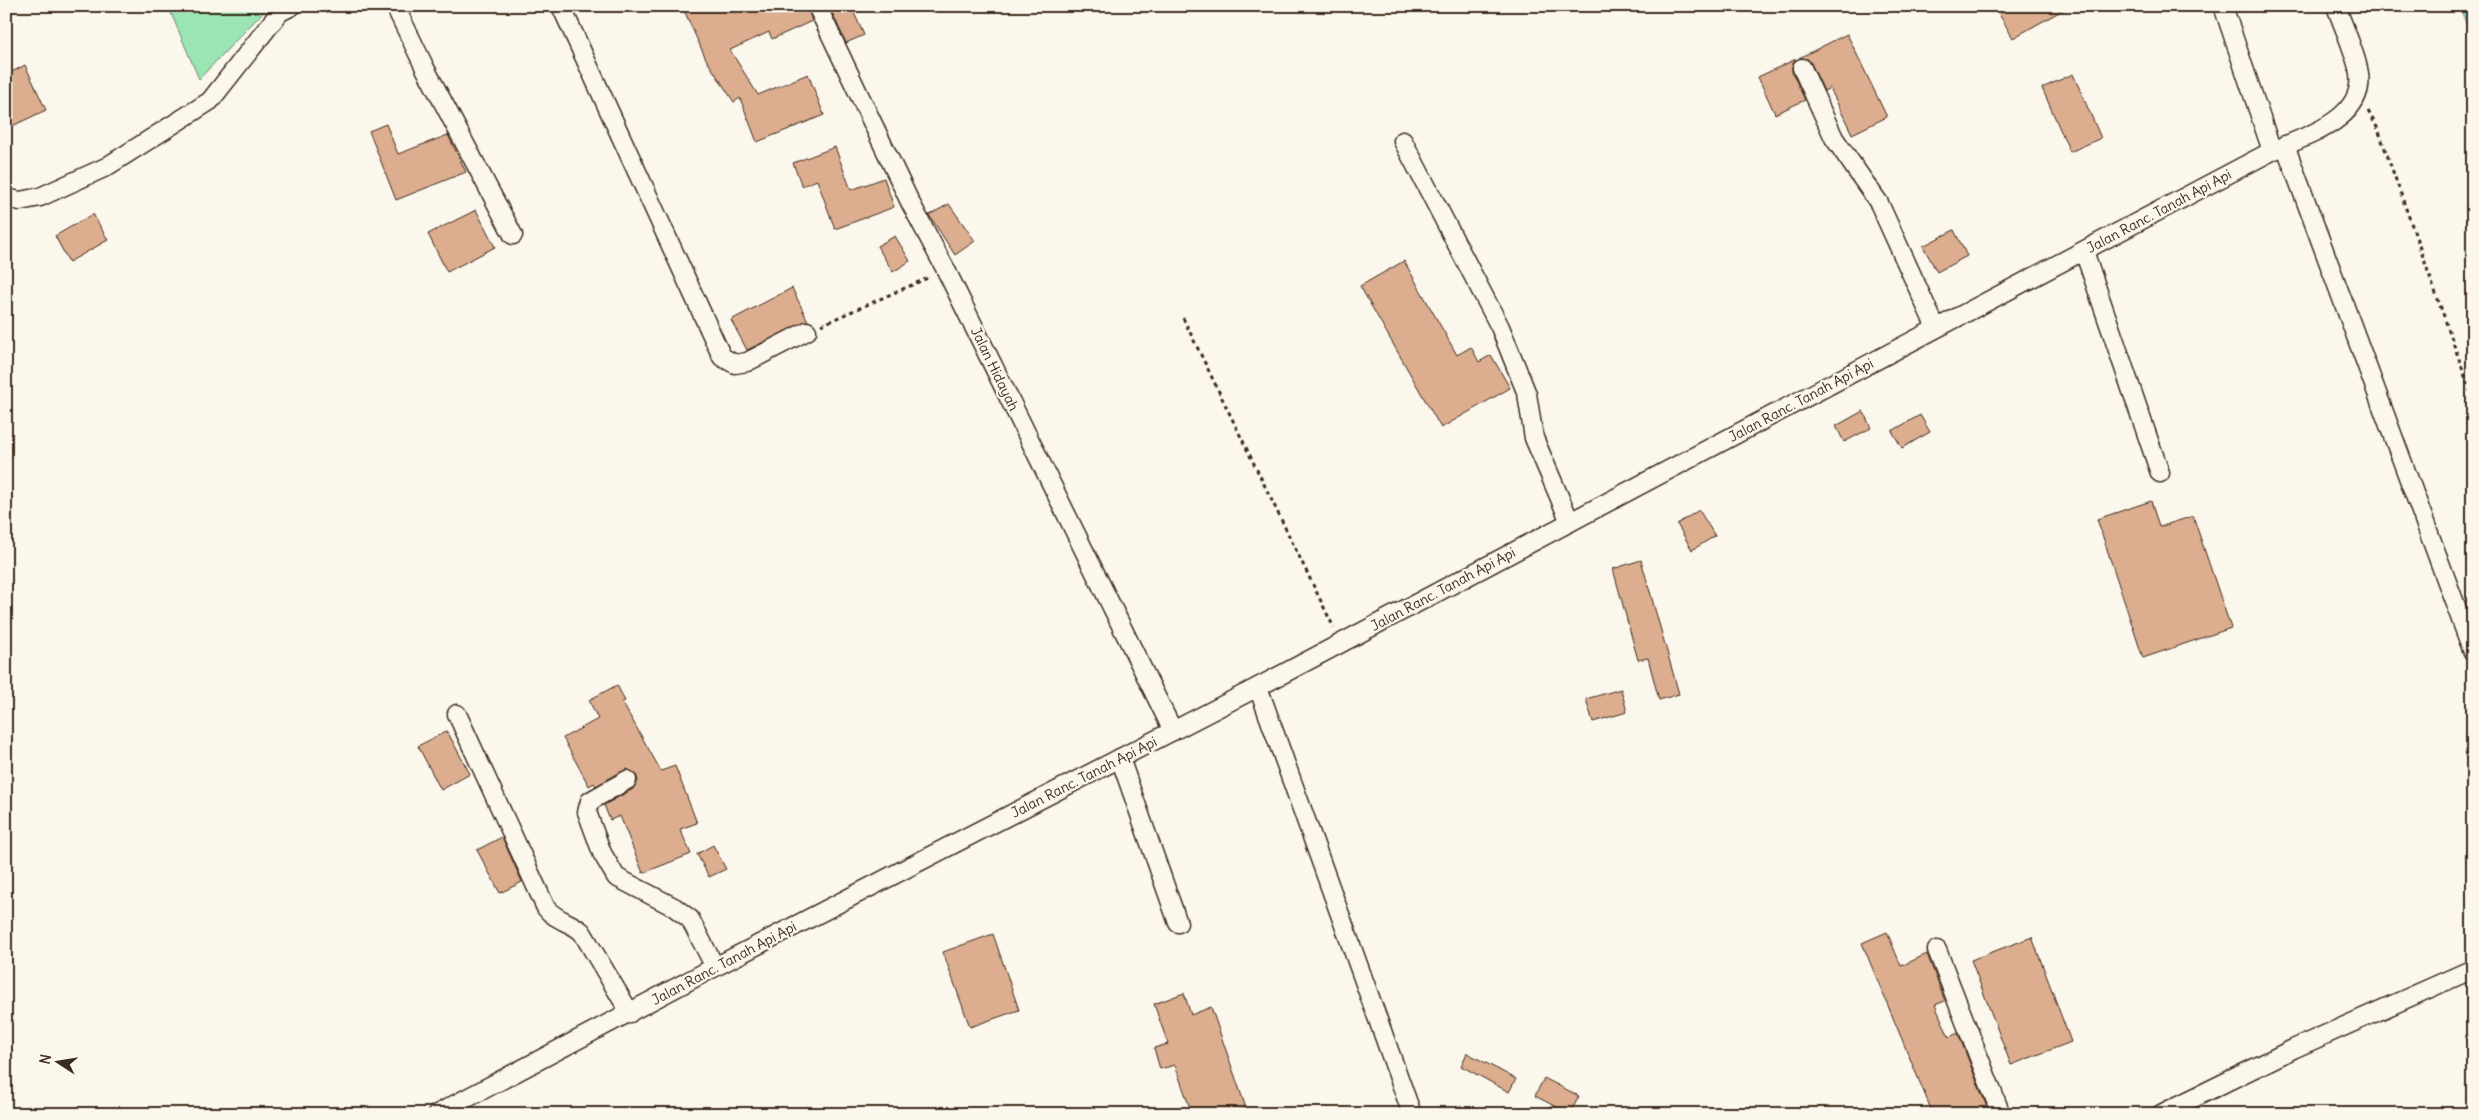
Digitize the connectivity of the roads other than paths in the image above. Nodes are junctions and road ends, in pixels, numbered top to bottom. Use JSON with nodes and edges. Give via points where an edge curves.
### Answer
{"nodes":[{"id":1,"x":292,"y":6,"type":"edge"},
{"id":2,"x":395,"y":6,"type":"edge"},
{"id":3,"x":561,"y":6,"type":"edge"},
{"id":4,"x":817,"y":6,"type":"edge"},
{"id":5,"x":2223,"y":6,"type":"edge"},
{"id":6,"x":2336,"y":6,"type":"edge"},
{"id":7,"x":1802,"y":68,"type":"dead end"},
{"id":8,"x":1403,"y":141,"type":"dead end"},
{"id":9,"x":2278,"y":148,"type":"junction"},
{"id":10,"x":6,"y":198,"type":"edge"},
{"id":11,"x":513,"y":235,"type":"dead end"},
{"id":12,"x":2084,"y":251,"type":"junction"},
{"id":13,"x":1936,"y":328,"type":"junction"},
{"id":14,"x":807,"y":331,"type":"road end"},
{"id":15,"x":2160,"y":473,"type":"dead end"},
{"id":16,"x":1570,"y":522,"type":"junction"},
{"id":17,"x":2473,"y":652,"type":"edge"},
{"id":18,"x":1258,"y":687,"type":"junction"},
{"id":19,"x":457,"y":714,"type":"dead end"},
{"id":20,"x":1173,"y":731,"type":"junction"},
{"id":21,"x":1120,"y":758,"type":"junction"},
{"id":22,"x":627,"y":780,"type":"dead end"},
{"id":23,"x":1178,"y":923,"type":"dead end"},
{"id":24,"x":1937,"y":950,"type":"dead end"},
{"id":25,"x":715,"y":967,"type":"junction"},
{"id":26,"x":2473,"y":969,"type":"edge"},
{"id":27,"x":630,"y":1013,"type":"junction"},
{"id":28,"x":437,"y":1114,"type":"edge"},
{"id":29,"x":1412,"y":1114,"type":"edge"},
{"id":30,"x":2001,"y":1114,"type":"edge"},
{"id":31,"x":2161,"y":1114,"type":"edge"}],
"edges":[{"from":1,"to":10,"type":"street","via":[[280,12],[210,101],[106,167],[40,198],[20,201]]},
{"from":2,"to":11,"type":"street","via":[[424,68]]},
{"from":3,"to":14,"type":"street","via":[[722,357],[735,364],[747,362]]},
{"from":4,"to":20,"type":"street","name":"Jalan Hidayah","via":[[910,202]]},
{"from":5,"to":9,"type":"street"},
{"from":6,"to":9,"type":"street","name":"Jalan Ranc. Tanah Api Api","via":[[2359,69],[2354,100],[2336,121]]},
{"from":7,"to":13,"type":"street","via":[[1834,138],[1879,203]]},
{"from":8,"to":16,"type":"street","via":[[1500,327],[1527,394],[1534,438]]},
{"from":9,"to":12,"type":"street","name":"Jalan Ranc. Tanah Api Api"},
{"from":9,"to":17,"type":"street"},
{"from":12,"to":13,"type":"street","name":"Jalan Ranc. Tanah Api Api"},
{"from":12,"to":15,"type":"street"},
{"from":13,"to":16,"type":"street","name":"Jalan Ranc. Tanah Api Api"},
{"from":16,"to":18,"type":"street","name":"Jalan Ranc. Tanah Api Api"},
{"from":18,"to":20,"type":"street","name":"Jalan Ranc. Tanah Api Api"},
{"from":18,"to":29,"type":"street"},
{"from":19,"to":27,"type":"street","via":[[546,908],[552,916],[582,932]]},
{"from":20,"to":21,"type":"street","name":"Jalan Ranc. Tanah Api Api"},
{"from":21,"to":23,"type":"street"},
{"from":21,"to":25,"type":"street","name":"Jalan Ranc. Tanah Api Api"},
{"from":22,"to":25,"type":"street","via":[[590,801],[587,806],[602,852],[616,877],[667,902],[690,920]]},
{"from":24,"to":30,"type":"street"},
{"from":25,"to":27,"type":"street","name":"Jalan Ranc. Tanah Api Api"},
{"from":26,"to":31,"type":"street","via":[[2293,1049]]},
{"from":27,"to":28,"type":"street","name":"Jalan Ranc. Tanah Api Api"}]}
